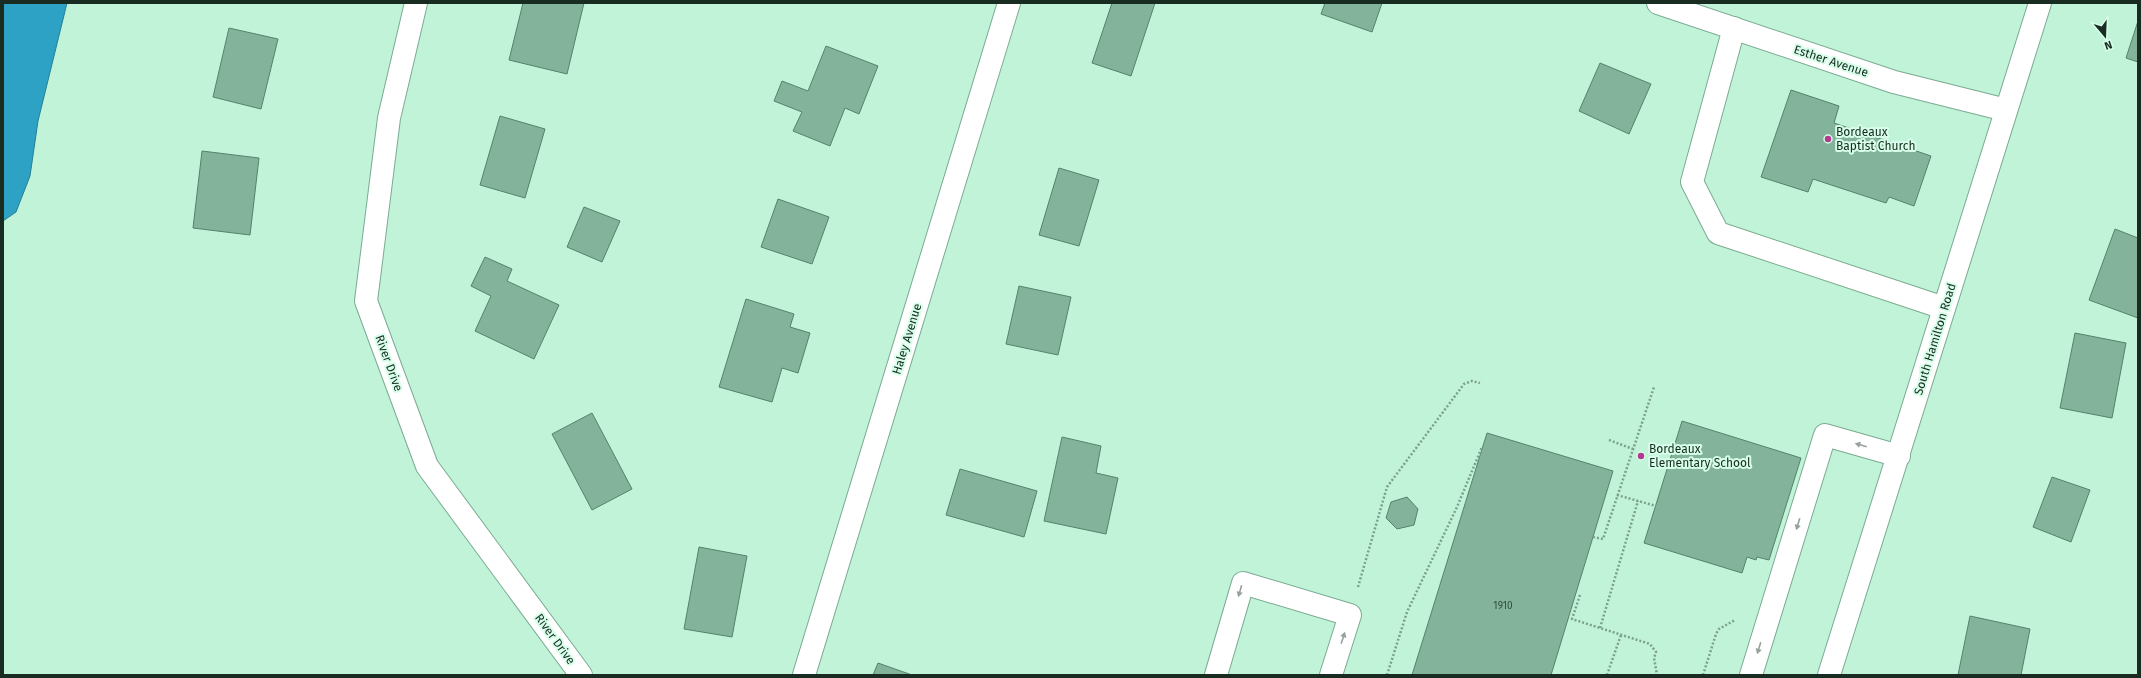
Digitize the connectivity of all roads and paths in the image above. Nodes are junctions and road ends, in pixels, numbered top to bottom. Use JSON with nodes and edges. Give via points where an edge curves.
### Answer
{"nodes":[{"id":1,"x":416,"y":3,"type":"edge"},
{"id":2,"x":1009,"y":3,"type":"edge"},
{"id":3,"x":1658,"y":3,"type":"edge"},
{"id":4,"x":2040,"y":3,"type":"edge"},
{"id":5,"x":1734,"y":28,"type":"junction"},
{"id":6,"x":2006,"y":110,"type":"junction"},
{"id":7,"x":1944,"y":308,"type":"junction"},
{"id":8,"x":1480,"y":383,"type":"dead end"},
{"id":9,"x":1654,"y":387,"type":"dead end"},
{"id":10,"x":1609,"y":440,"type":"dead end"},
{"id":11,"x":1482,"y":447,"type":"dead end"},
{"id":12,"x":1633,"y":450,"type":"junction"},
{"id":13,"x":1899,"y":456,"type":"junction"},
{"id":14,"x":1618,"y":495,"type":"junction"},
{"id":15,"x":1638,"y":501,"type":"junction"},
{"id":16,"x":1656,"y":506,"type":"dead end"},
{"id":17,"x":1593,"y":537,"type":"dead end"},
{"id":18,"x":1580,"y":595,"type":"dead end"},
{"id":19,"x":1350,"y":615,"type":"junction"},
{"id":20,"x":1600,"y":628,"type":"junction"},
{"id":21,"x":1765,"y":628,"type":"junction"},
{"id":22,"x":1621,"y":635,"type":"junction"},
{"id":23,"x":581,"y":675,"type":"edge"},
{"id":24,"x":804,"y":675,"type":"edge"},
{"id":25,"x":1216,"y":675,"type":"edge"},
{"id":26,"x":1331,"y":675,"type":"edge"},
{"id":27,"x":1387,"y":675,"type":"edge"},
{"id":28,"x":1608,"y":675,"type":"edge"},
{"id":29,"x":1657,"y":675,"type":"edge"},
{"id":30,"x":1703,"y":675,"type":"edge"},
{"id":31,"x":1751,"y":675,"type":"edge"},
{"id":32,"x":1829,"y":675,"type":"edge"}],
"edges":[{"from":1,"to":23,"type":"street","name":"River Drive","via":[[389,118],[366,301],[427,466]]},
{"from":2,"to":24,"type":"street","name":"Haley Avenue"},
{"from":3,"to":5,"type":"street","name":"Esther Avenue"},
{"from":4,"to":6,"type":"street","name":"South Hamilton Road"},
{"from":5,"to":6,"type":"street","name":"Esther Avenue","via":[[1894,82]]},
{"from":5,"to":7,"type":"street","via":[[1692,182],[1718,233]]},
{"from":6,"to":7,"type":"street","name":"South Hamilton Road"},
{"from":7,"to":13,"type":"street","name":"South Hamilton Road"},
{"from":8,"to":19,"type":"path","via":[[1464,384],[1387,487]]},
{"from":9,"to":12,"type":"path"},
{"from":10,"to":12,"type":"path"},
{"from":11,"to":27,"type":"path","via":[[1457,507],[1407,612]]},
{"from":12,"to":14,"type":"path"},
{"from":13,"to":21,"type":"street","one_way":true,"via":[[1826,435]]},
{"from":13,"to":32,"type":"street","name":"South Hamilton Road"},
{"from":14,"to":15,"type":"path"},
{"from":14,"to":17,"type":"path","via":[[1603,539]]},
{"from":15,"to":16,"type":"path"},
{"from":15,"to":20,"type":"path"},
{"from":18,"to":20,"type":"path","via":[[1572,619]]},
{"from":19,"to":25,"type":"street","one_way":true,"via":[[1243,583]]},
{"from":26,"to":19,"type":"street","one_way":true},
{"from":20,"to":22,"type":"path"},
{"from":21,"to":30,"type":"path","via":[[1736,620],[1719,629]]},
{"from":21,"to":31,"type":"street","one_way":true},
{"from":22,"to":28,"type":"path"},
{"from":22,"to":29,"type":"path","via":[[1650,644],[1654,648]]}]}
